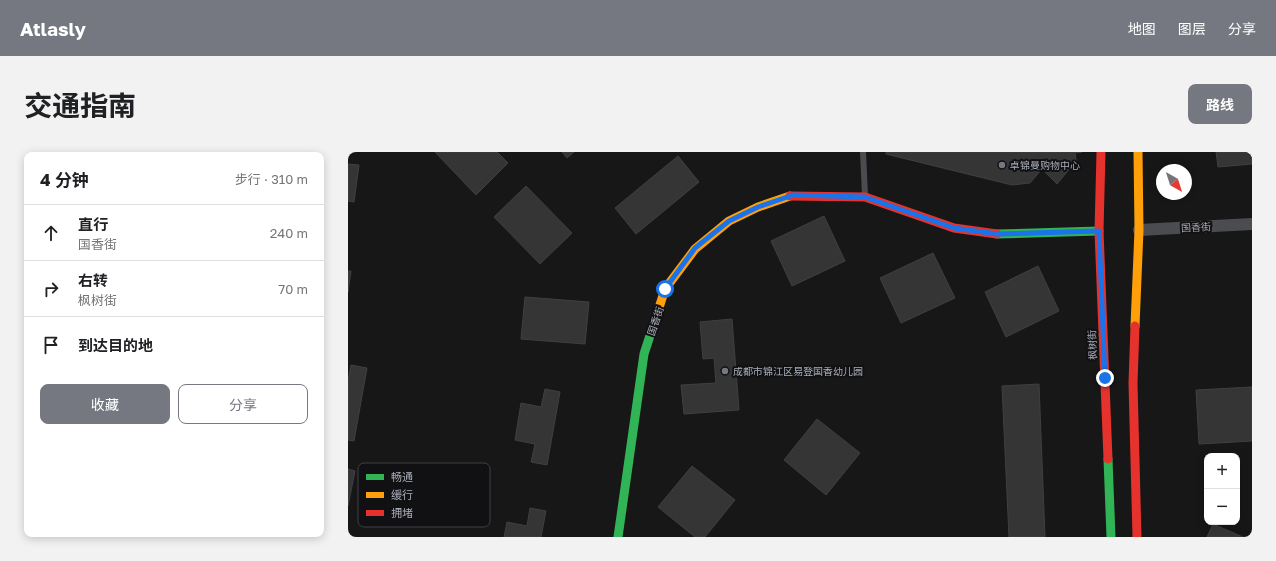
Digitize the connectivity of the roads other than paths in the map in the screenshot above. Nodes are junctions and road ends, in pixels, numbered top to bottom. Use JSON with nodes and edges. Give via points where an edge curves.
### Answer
{"nodes":[{"id":1,"x":862,"y":152,"type":"edge"},
{"id":2,"x":1101,"y":152,"type":"edge"},
{"id":3,"x":1138,"y":152,"type":"edge"},
{"id":4,"x":865,"y":197,"type":"junction"},
{"id":5,"x":1252,"y":224,"type":"edge"},
{"id":6,"x":1139,"y":230,"type":"junction"},
{"id":7,"x":1099,"y":231,"type":"junction"},
{"id":8,"x":618,"y":537,"type":"edge"},
{"id":9,"x":1111,"y":537,"type":"edge"},
{"id":10,"x":1138,"y":537,"type":"edge"}],
"edges":[{"from":1,"to":4,"type":"lane"},
{"from":2,"to":7,"type":"street","name":"枫树街"},
{"from":3,"to":6,"type":"street"},
{"from":4,"to":7,"type":"street","name":"国香街","via":[[954,228],[997,234]]},
{"from":4,"to":8,"type":"street","name":"国香街","via":[[793,195],[758,207],[729,221],[695,248],[665,289],[644,354]]},
{"from":5,"to":6,"type":"street","name":"国香街"},
{"from":6,"to":10,"type":"street","via":[[1133,383]]},
{"from":7,"to":9,"type":"street","name":"枫树街"}]}
